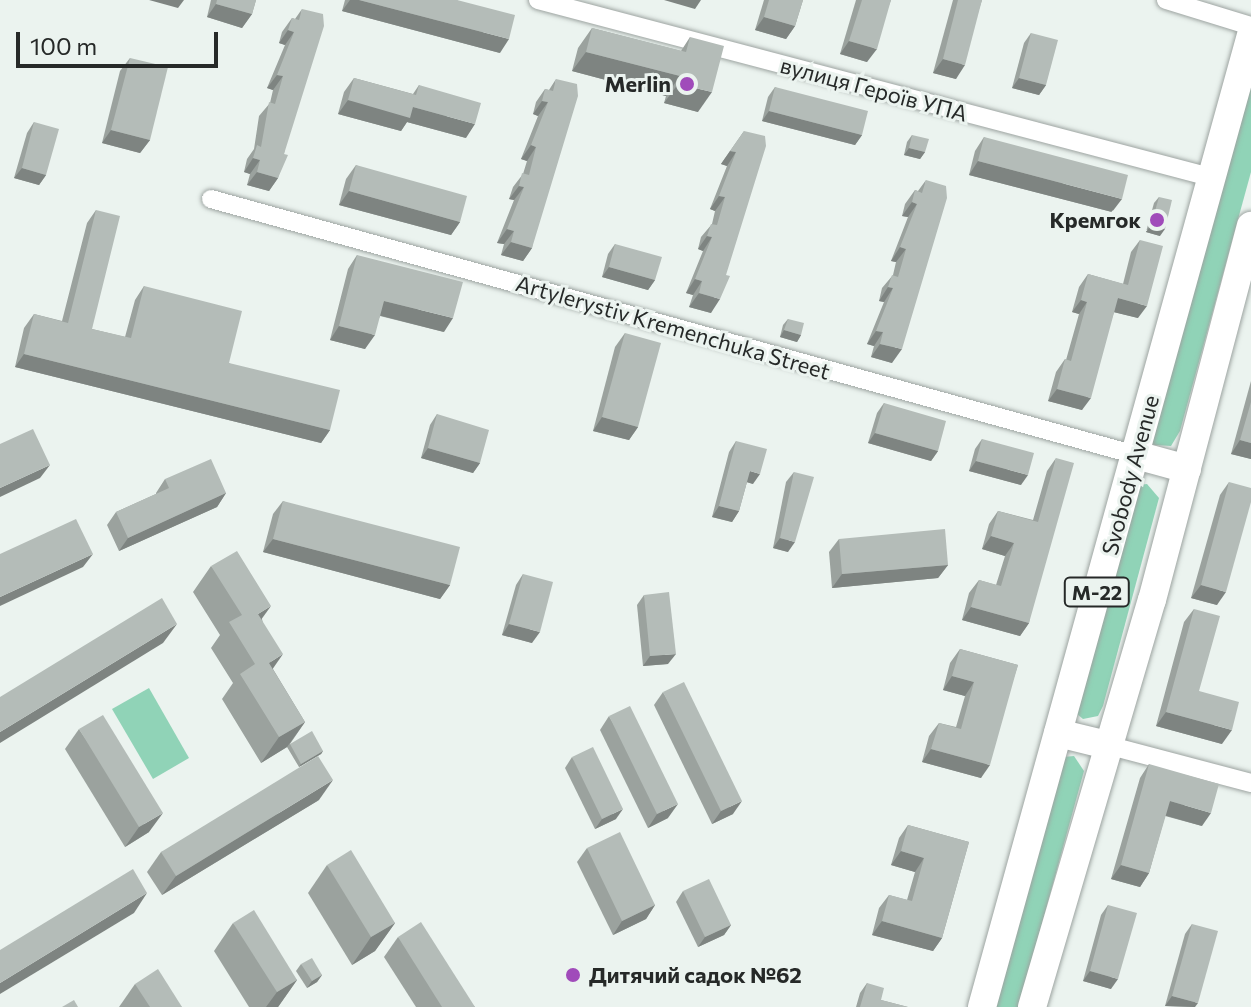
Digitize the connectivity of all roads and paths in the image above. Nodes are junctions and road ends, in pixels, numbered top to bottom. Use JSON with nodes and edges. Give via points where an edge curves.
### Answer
{"nodes":[{"id":1,"x":538,"y":0,"type":"edge"},
{"id":2,"x":1166,"y":0,"type":"edge"},
{"id":3,"x":1251,"y":26,"type":"edge"},
{"id":4,"x":1251,"y":35,"type":"edge"},
{"id":5,"x":1210,"y":177,"type":"junction"},
{"id":6,"x":211,"y":199,"type":"dead end"},
{"id":7,"x":1251,"y":226,"type":"edge"},
{"id":8,"x":1136,"y":455,"type":"junction"},
{"id":9,"x":1187,"y":469,"type":"junction"},
{"id":10,"x":1058,"y":733,"type":"junction"},
{"id":11,"x":1107,"y":745,"type":"junction"},
{"id":12,"x":1251,"y":783,"type":"edge"},
{"id":13,"x":982,"y":1007,"type":"edge"},
{"id":14,"x":1032,"y":1007,"type":"edge"}],
"edges":[{"from":1,"to":5,"type":"street","name":"вулиця Героїв УПА"},
{"from":2,"to":3,"type":"street"},
{"from":4,"to":5,"type":"highway","name":"Svobody Avenue","number":"М-22"},
{"from":5,"to":8,"type":"highway","name":"Svobody Avenue","number":"М-22"},
{"from":6,"to":8,"type":"street","name":"Artylerystiv Kremenchuka Street"},
{"from":7,"to":9,"type":"highway","number":"М-22"},
{"from":8,"to":9,"type":"highway"},
{"from":8,"to":10,"type":"highway","name":"Svobody Avenue","number":"М-22"},
{"from":9,"to":11,"type":"highway","number":"М-22"},
{"from":10,"to":11,"type":"highway"},
{"from":10,"to":13,"type":"highway","name":"Svobody Avenue","number":"М-22"},
{"from":11,"to":12,"type":"street"},
{"from":11,"to":14,"type":"highway","number":"М-22"}]}
